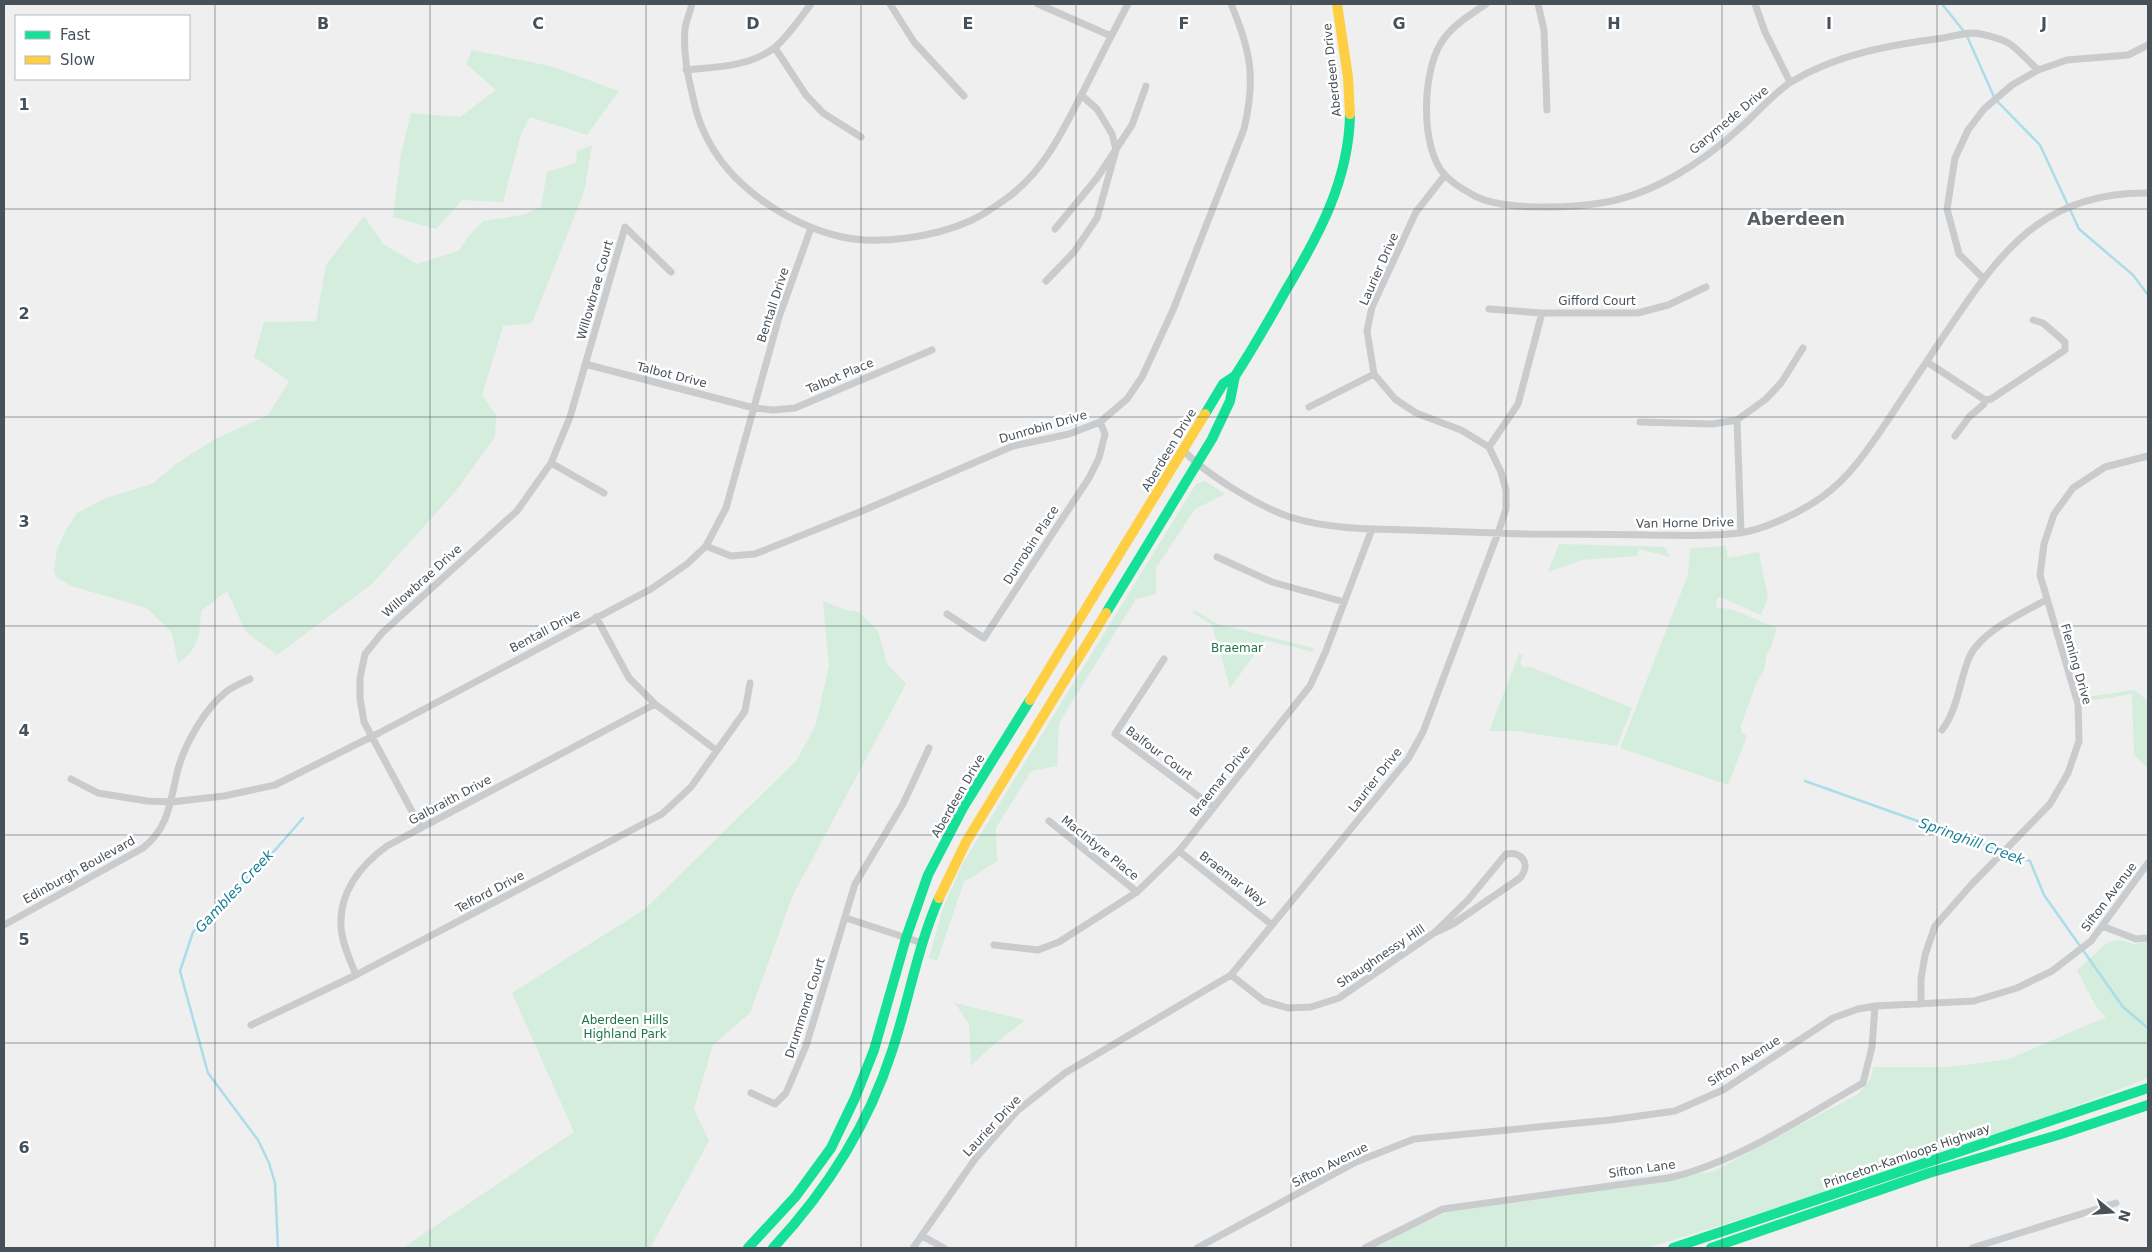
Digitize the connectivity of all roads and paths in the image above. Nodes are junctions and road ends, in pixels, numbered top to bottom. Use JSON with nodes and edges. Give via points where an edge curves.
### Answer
{"nodes":[{"id":1,"x":692,"y":4,"type":"edge"},
{"id":2,"x":811,"y":4,"type":"edge"},
{"id":3,"x":890,"y":4,"type":"edge"},
{"id":4,"x":1038,"y":4,"type":"edge"},
{"id":5,"x":1128,"y":4,"type":"edge"},
{"id":6,"x":1230,"y":4,"type":"edge"},
{"id":7,"x":1337,"y":4,"type":"edge"},
{"id":8,"x":1486,"y":4,"type":"edge"},
{"id":9,"x":1538,"y":4,"type":"edge"},
{"id":10,"x":1755,"y":4,"type":"edge"},
{"id":11,"x":1111,"y":36,"type":"junction"},
{"id":12,"x":2148,"y":45,"type":"edge"},
{"id":13,"x":775,"y":48,"type":"junction"},
{"id":14,"x":686,"y":70,"type":"junction"},
{"id":15,"x":2038,"y":70,"type":"junction"},
{"id":16,"x":1790,"y":82,"type":"junction"},
{"id":17,"x":1146,"y":86,"type":"dead end"},
{"id":18,"x":1081,"y":94,"type":"junction"},
{"id":19,"x":964,"y":96,"type":"dead end"},
{"id":20,"x":1547,"y":110,"type":"dead end"},
{"id":21,"x":861,"y":137,"type":"dead end"},
{"id":22,"x":1116,"y":150,"type":"junction"},
{"id":23,"x":1445,"y":175,"type":"junction"},
{"id":24,"x":2148,"y":194,"type":"edge"},
{"id":25,"x":811,"y":228,"type":"junction"},
{"id":26,"x":1055,"y":229,"type":"dead end"},
{"id":27,"x":671,"y":272,"type":"dead end"},
{"id":28,"x":1983,"y":278,"type":"junction"},
{"id":29,"x":1046,"y":281,"type":"dead end"},
{"id":30,"x":1706,"y":287,"type":"dead end"},
{"id":31,"x":1489,"y":309,"type":"dead end"},
{"id":32,"x":1542,"y":313,"type":"junction"},
{"id":33,"x":2033,"y":320,"type":"dead end"},
{"id":34,"x":1803,"y":348,"type":"dead end"},
{"id":35,"x":932,"y":350,"type":"dead end"},
{"id":36,"x":1927,"y":362,"type":"junction"},
{"id":37,"x":585,"y":364,"type":"junction"},
{"id":38,"x":1374,"y":374,"type":"junction"},
{"id":39,"x":1235,"y":376,"type":"junction"},
{"id":40,"x":1985,"y":400,"type":"junction"},
{"id":41,"x":1309,"y":407,"type":"dead end"},
{"id":42,"x":754,"y":408,"type":"junction"},
{"id":43,"x":1737,"y":420,"type":"junction"},
{"id":44,"x":1100,"y":422,"type":"junction"},
{"id":45,"x":1640,"y":422,"type":"dead end"},
{"id":46,"x":1955,"y":436,"type":"dead end"},
{"id":47,"x":1488,"y":447,"type":"junction"},
{"id":48,"x":1184,"y":451,"type":"junction"},
{"id":49,"x":2148,"y":456,"type":"edge"},
{"id":50,"x":551,"y":463,"type":"junction"},
{"id":51,"x":1196,"y":464,"type":"junction"},
{"id":52,"x":604,"y":494,"type":"dead end"},
{"id":53,"x":1372,"y":529,"type":"junction"},
{"id":54,"x":1498,"y":533,"type":"junction"},
{"id":55,"x":1741,"y":533,"type":"junction"},
{"id":56,"x":706,"y":546,"type":"junction"},
{"id":57,"x":1217,"y":557,"type":"dead end"},
{"id":58,"x":2046,"y":600,"type":"junction"},
{"id":59,"x":1344,"y":602,"type":"junction"},
{"id":60,"x":947,"y":614,"type":"dead end"},
{"id":61,"x":596,"y":617,"type":"junction"},
{"id":62,"x":1164,"y":659,"type":"dead end"},
{"id":63,"x":250,"y":678,"type":"dead end"},
{"id":64,"x":750,"y":683,"type":"dead end"},
{"id":65,"x":655,"y":704,"type":"junction"},
{"id":66,"x":1942,"y":730,"type":"dead end"},
{"id":67,"x":371,"y":737,"type":"junction"},
{"id":68,"x":929,"y":748,"type":"dead end"},
{"id":69,"x":716,"y":750,"type":"junction"},
{"id":70,"x":71,"y":778,"type":"dead end"},
{"id":71,"x":171,"y":802,"type":"junction"},
{"id":72,"x":1212,"y":807,"type":"junction"},
{"id":73,"x":1049,"y":821,"type":"dead end"},
{"id":74,"x":421,"y":828,"type":"junction"},
{"id":75,"x":1180,"y":851,"type":"junction"},
{"id":76,"x":2148,"y":863,"type":"edge"},
{"id":77,"x":1137,"y":892,"type":"junction"},
{"id":78,"x":846,"y":918,"type":"junction"},
{"id":79,"x":4,"y":925,"type":"edge"},
{"id":80,"x":1272,"y":925,"type":"junction"},
{"id":81,"x":2102,"y":926,"type":"junction"},
{"id":82,"x":1434,"y":933,"type":"junction"},
{"id":83,"x":906,"y":938,"type":"junction"},
{"id":84,"x":2148,"y":938,"type":"edge"},
{"id":85,"x":922,"y":943,"type":"junction"},
{"id":86,"x":994,"y":945,"type":"dead end"},
{"id":87,"x":356,"y":976,"type":"junction"},
{"id":88,"x":1231,"y":976,"type":"junction"},
{"id":89,"x":1921,"y":1004,"type":"junction"},
{"id":90,"x":1875,"y":1006,"type":"junction"},
{"id":91,"x":251,"y":1025,"type":"dead end"},
{"id":92,"x":2148,"y":1088,"type":"edge"},
{"id":93,"x":751,"y":1093,"type":"dead end"},
{"id":94,"x":2148,"y":1104,"type":"edge"},
{"id":95,"x":2148,"y":1111,"type":"edge"},
{"id":96,"x":2122,"y":1113,"type":"junction"},
{"id":97,"x":2116,"y":1203,"type":"dead end"},
{"id":98,"x":922,"y":1236,"type":"junction"},
{"id":99,"x":2002,"y":1240,"type":"junction"},
{"id":100,"x":748,"y":1248,"type":"edge"},
{"id":101,"x":773,"y":1248,"type":"edge"},
{"id":102,"x":913,"y":1248,"type":"edge"},
{"id":103,"x":944,"y":1248,"type":"edge"},
{"id":104,"x":1198,"y":1248,"type":"edge"},
{"id":105,"x":1365,"y":1248,"type":"edge"},
{"id":106,"x":1673,"y":1248,"type":"edge"},
{"id":107,"x":1711,"y":1248,"type":"edge"},
{"id":108,"x":1972,"y":1248,"type":"edge"},
{"id":109,"x":2006,"y":1248,"type":"edge"}],
"edges":[{"from":1,"to":14,"type":"street","via":[[685,29]]},
{"from":2,"to":13,"type":"street"},
{"from":3,"to":19,"type":"street","via":[[914,42]]},
{"from":4,"to":11,"type":"street"},
{"from":5,"to":11,"type":"street"},
{"from":6,"to":44,"type":"street","name":"Dunrobin Drive","via":[[1242,30],[1250,66],[1251,100],[1244,129],[1173,310],[1142,377],[1126,399]]},
{"from":7,"to":39,"type":"main road","name":"Aberdeen Drive","via":[[1350,100],[1344,170],[1322,231]]},
{"from":8,"to":23,"type":"street","name":"Garymede Drive","via":[[1461,21],[1440,43],[1431,67],[1427,97],[1428,134],[1436,160]]},
{"from":9,"to":20,"type":"street","via":[[1544,30]]},
{"from":10,"to":16,"type":"street"},
{"from":11,"to":18,"type":"street"},
{"from":12,"to":15,"type":"street","via":[[2128,55],[2067,60]]},
{"from":13,"to":14,"type":"street","via":[[752,60],[726,67]]},
{"from":13,"to":21,"type":"street","via":[[806,95],[823,113]]},
{"from":14,"to":25,"type":"street","via":[[706,137],[723,163],[747,188]]},
{"from":15,"to":16,"type":"street","name":"Garymede Drive","via":[[2009,43],[1978,33],[1898,44],[1850,55]]},
{"from":15,"to":28,"type":"street","via":[[2012,85],[1984,109],[1968,130],[1955,158],[1947,209],[1959,254]]},
{"from":16,"to":23,"type":"street","name":"Garymede Drive","via":[[1734,133],[1688,168],[1645,190],[1602,203],[1505,205],[1475,196]]},
{"from":17,"to":22,"type":"street","via":[[1132,125]]},
{"from":18,"to":22,"type":"street","via":[[1097,109],[1112,134]]},
{"from":18,"to":25,"type":"street","via":[[1056,144],[1032,175],[1008,197],[972,220],[932,234],[876,240],[840,237]]},
{"from":22,"to":26,"type":"street"},
{"from":22,"to":29,"type":"street","via":[[1097,218],[1074,252]]},
{"from":23,"to":38,"type":"street","name":"Laurier Drive","via":[[1416,212],[1372,307],[1367,331]]},
{"from":24,"to":28,"type":"street","name":"Van Horne Drive","via":[[2098,197],[2068,207],[2039,222],[2016,241]]},
{"from":25,"to":42,"type":"street","name":"Bentall Drive","via":[[779,317]]},
{"from":27,"to":37,"type":"street","name":"Willowbrae Court","via":[[625,227]]},
{"from":28,"to":36,"type":"street","name":"Van Horne Drive"},
{"from":30,"to":32,"type":"street","name":"Gifford Court","via":[[1668,305],[1638,313]]},
{"from":31,"to":32,"type":"street","name":"Gifford Court"},
{"from":32,"to":47,"type":"street","name":"Gifford Court","via":[[1518,404]]},
{"from":33,"to":40,"type":"street","via":[[2043,323],[2065,342],[2064,350]]},
{"from":34,"to":43,"type":"street","via":[[1781,383],[1766,399]]},
{"from":35,"to":42,"type":"street","name":"Talbot Place","via":[[795,408]]},
{"from":36,"to":40,"type":"street"},
{"from":36,"to":55,"type":"street","name":"Van Horne Drive","via":[[1857,466],[1823,497],[1790,517]]},
{"from":37,"to":42,"type":"street","name":"Talbot Drive"},
{"from":37,"to":50,"type":"street","name":"Willowbrae Drive","via":[[570,417]]},
{"from":38,"to":41,"type":"street"},
{"from":38,"to":47,"type":"street","name":"Laurier Drive","via":[[1394,400],[1416,413],[1461,430]]},
{"from":39,"to":48,"type":"main road","name":"Aberdeen Drive","via":[[1223,384]]},
{"from":39,"to":51,"type":"main road","name":"Aberdeen Drive","via":[[1225,416]]},
{"from":40,"to":46,"type":"street"},
{"from":42,"to":56,"type":"street","name":"Bentall Drive","via":[[726,508]]},
{"from":43,"to":45,"type":"street","via":[[1712,424]]},
{"from":43,"to":55,"type":"street"},
{"from":44,"to":56,"type":"street","name":"Dunrobin Drive","via":[[1069,434],[1013,446],[755,554],[730,556]]},
{"from":44,"to":60,"type":"street","name":"Dunrobin Place","via":[[1104,434],[1089,478],[984,638]]},
{"from":47,"to":54,"type":"street","name":"Laurier Drive","via":[[1506,490],[1506,509]]},
{"from":48,"to":51,"type":"street","name":"Van Horne Drive"},
{"from":48,"to":83,"type":"main road","name":"Aberdeen Drive","via":[[964,806],[928,875]]},
{"from":49,"to":58,"type":"street","name":"Fleming Drive","via":[[2105,467],[2074,488],[2054,514],[2044,544],[2040,575]]},
{"from":50,"to":52,"type":"street"},
{"from":50,"to":67,"type":"street","name":"Willowbrae Drive","via":[[517,511],[382,633],[365,654],[360,698],[364,722]]},
{"from":51,"to":53,"type":"street","name":"Van Horne Drive","via":[[1262,505],[1290,517],[1326,525]]},
{"from":51,"to":85,"type":"main road","name":"Aberdeen Drive","via":[[966,842],[938,897]]},
{"from":53,"to":54,"type":"street","name":"Van Horne Drive"},
{"from":53,"to":59,"type":"street","name":"Braemar Drive"},
{"from":54,"to":55,"type":"street","name":"Van Horne Drive","via":[[1682,536]]},
{"from":54,"to":80,"type":"street","name":"Laurier Drive","via":[[1423,732],[1411,752]]},
{"from":56,"to":61,"type":"street","name":"Bentall Drive","via":[[651,589]]},
{"from":57,"to":59,"type":"street","via":[[1272,582]]},
{"from":58,"to":66,"type":"street","via":[[2010,619],[1987,636],[1970,656],[1950,719]]},
{"from":58,"to":89,"type":"street","name":"Fleming Drive","via":[[2078,704],[2079,741],[2068,773],[2050,804],[1936,926],[1925,954]]},
{"from":59,"to":72,"type":"street","name":"Braemar Drive","via":[[1326,654],[1310,686]]},
{"from":61,"to":65,"type":"street","via":[[630,678]]},
{"from":61,"to":67,"type":"street","name":"Bentall Drive"},
{"from":62,"to":72,"type":"street","name":"Balfour Court","via":[[1115,734]]},
{"from":63,"to":71,"type":"street","name":"Edinburgh Boulevard","via":[[226,692],[192,735],[178,770]]},
{"from":64,"to":69,"type":"street","name":"Telford Drive","via":[[745,711]]},
{"from":65,"to":69,"type":"street"},
{"from":65,"to":74,"type":"street","name":"Galbraith Drive"},
{"from":67,"to":71,"type":"street","name":"Bentall Drive","via":[[275,785],[224,796]]},
{"from":67,"to":74,"type":"street","name":"Willowbrae Drive"},
{"from":68,"to":78,"type":"street","name":"Drummond Court","via":[[903,804],[856,884]]},
{"from":69,"to":87,"type":"street","name":"Telford Drive","via":[[691,787],[662,814]]},
{"from":70,"to":71,"type":"street","name":"Bentall Drive","via":[[98,793]]},
{"from":71,"to":79,"type":"street","name":"Edinburgh Boulevard","via":[[156,838],[143,848]]},
{"from":72,"to":75,"type":"street","name":"Braemar Drive"},
{"from":73,"to":77,"type":"street","name":"MacIntyre Place"},
{"from":74,"to":87,"type":"street","name":"Galbraith Drive","via":[[373,856],[349,887],[342,906],[341,928]]},
{"from":75,"to":77,"type":"street","name":"Braemar Drive"},
{"from":75,"to":80,"type":"street","name":"Braemar Way"},
{"from":76,"to":81,"type":"street","name":"Sifton Avenue"},
{"from":77,"to":86,"type":"street","name":"Braemar Drive","via":[[1059,942],[1038,950]]},
{"from":78,"to":83,"type":"street"},
{"from":78,"to":93,"type":"street","name":"Drummond Court","via":[[806,1046],[786,1093],[775,1104]]},
{"from":80,"to":88,"type":"street","name":"Laurier Drive"},
{"from":81,"to":84,"type":"street","via":[[2136,939]]},
{"from":81,"to":89,"type":"street","name":"Sifton Avenue","via":[[2091,941],[2052,971],[2017,988],[1974,1001]]},
{"from":82,"to":82,"type":"street","name":"Shaughnessy Hill","via":[[1453,924],[1520,878],[1526,866],[1520,855],[1506,854],[1501,858],[1468,900]]},
{"from":82,"to":88,"type":"street","name":"Shaughnessy Hill","via":[[1339,998],[1312,1007],[1288,1008],[1264,1001]]},
{"from":83,"to":85,"type":"street"},
{"from":83,"to":100,"type":"main road","name":"Aberdeen Drive","via":[[874,1050],[830,1148],[796,1196]]},
{"from":85,"to":101,"type":"main road","name":"Aberdeen Drive","via":[[887,1065],[871,1105],[841,1163],[807,1211]]},
{"from":87,"to":91,"type":"street","name":"Telford Drive"},
{"from":88,"to":98,"type":"street","name":"Laurier Drive","via":[[1065,1073],[1017,1112],[975,1159]]},
{"from":89,"to":90,"type":"street","name":"Sifton Avenue"},
{"from":90,"to":104,"type":"street","name":"Sifton Avenue","via":[[1833,1018],[1723,1090],[1675,1111],[1414,1139],[1356,1162]]},
{"from":90,"to":105,"type":"street","name":"Sifton Lane","via":[[1872,1047],[1863,1083],[1736,1154],[1668,1178],[1442,1209]]},
{"from":92,"to":106,"type":"main road","name":"Princeton-Kamloops Highway"},
{"from":94,"to":96,"type":"main road","name":"Princeton-Kamloops Highway"},
{"from":95,"to":96,"type":"main road"},
{"from":96,"to":107,"type":"main road","name":"Princeton-Kamloops Highway","via":[[1929,1173]]},
{"from":97,"to":99,"type":"street"},
{"from":98,"to":102,"type":"street","name":"Laurier Drive"},
{"from":98,"to":103,"type":"street"},
{"from":99,"to":108,"type":"street"},
{"from":99,"to":109,"type":"street"}]}
